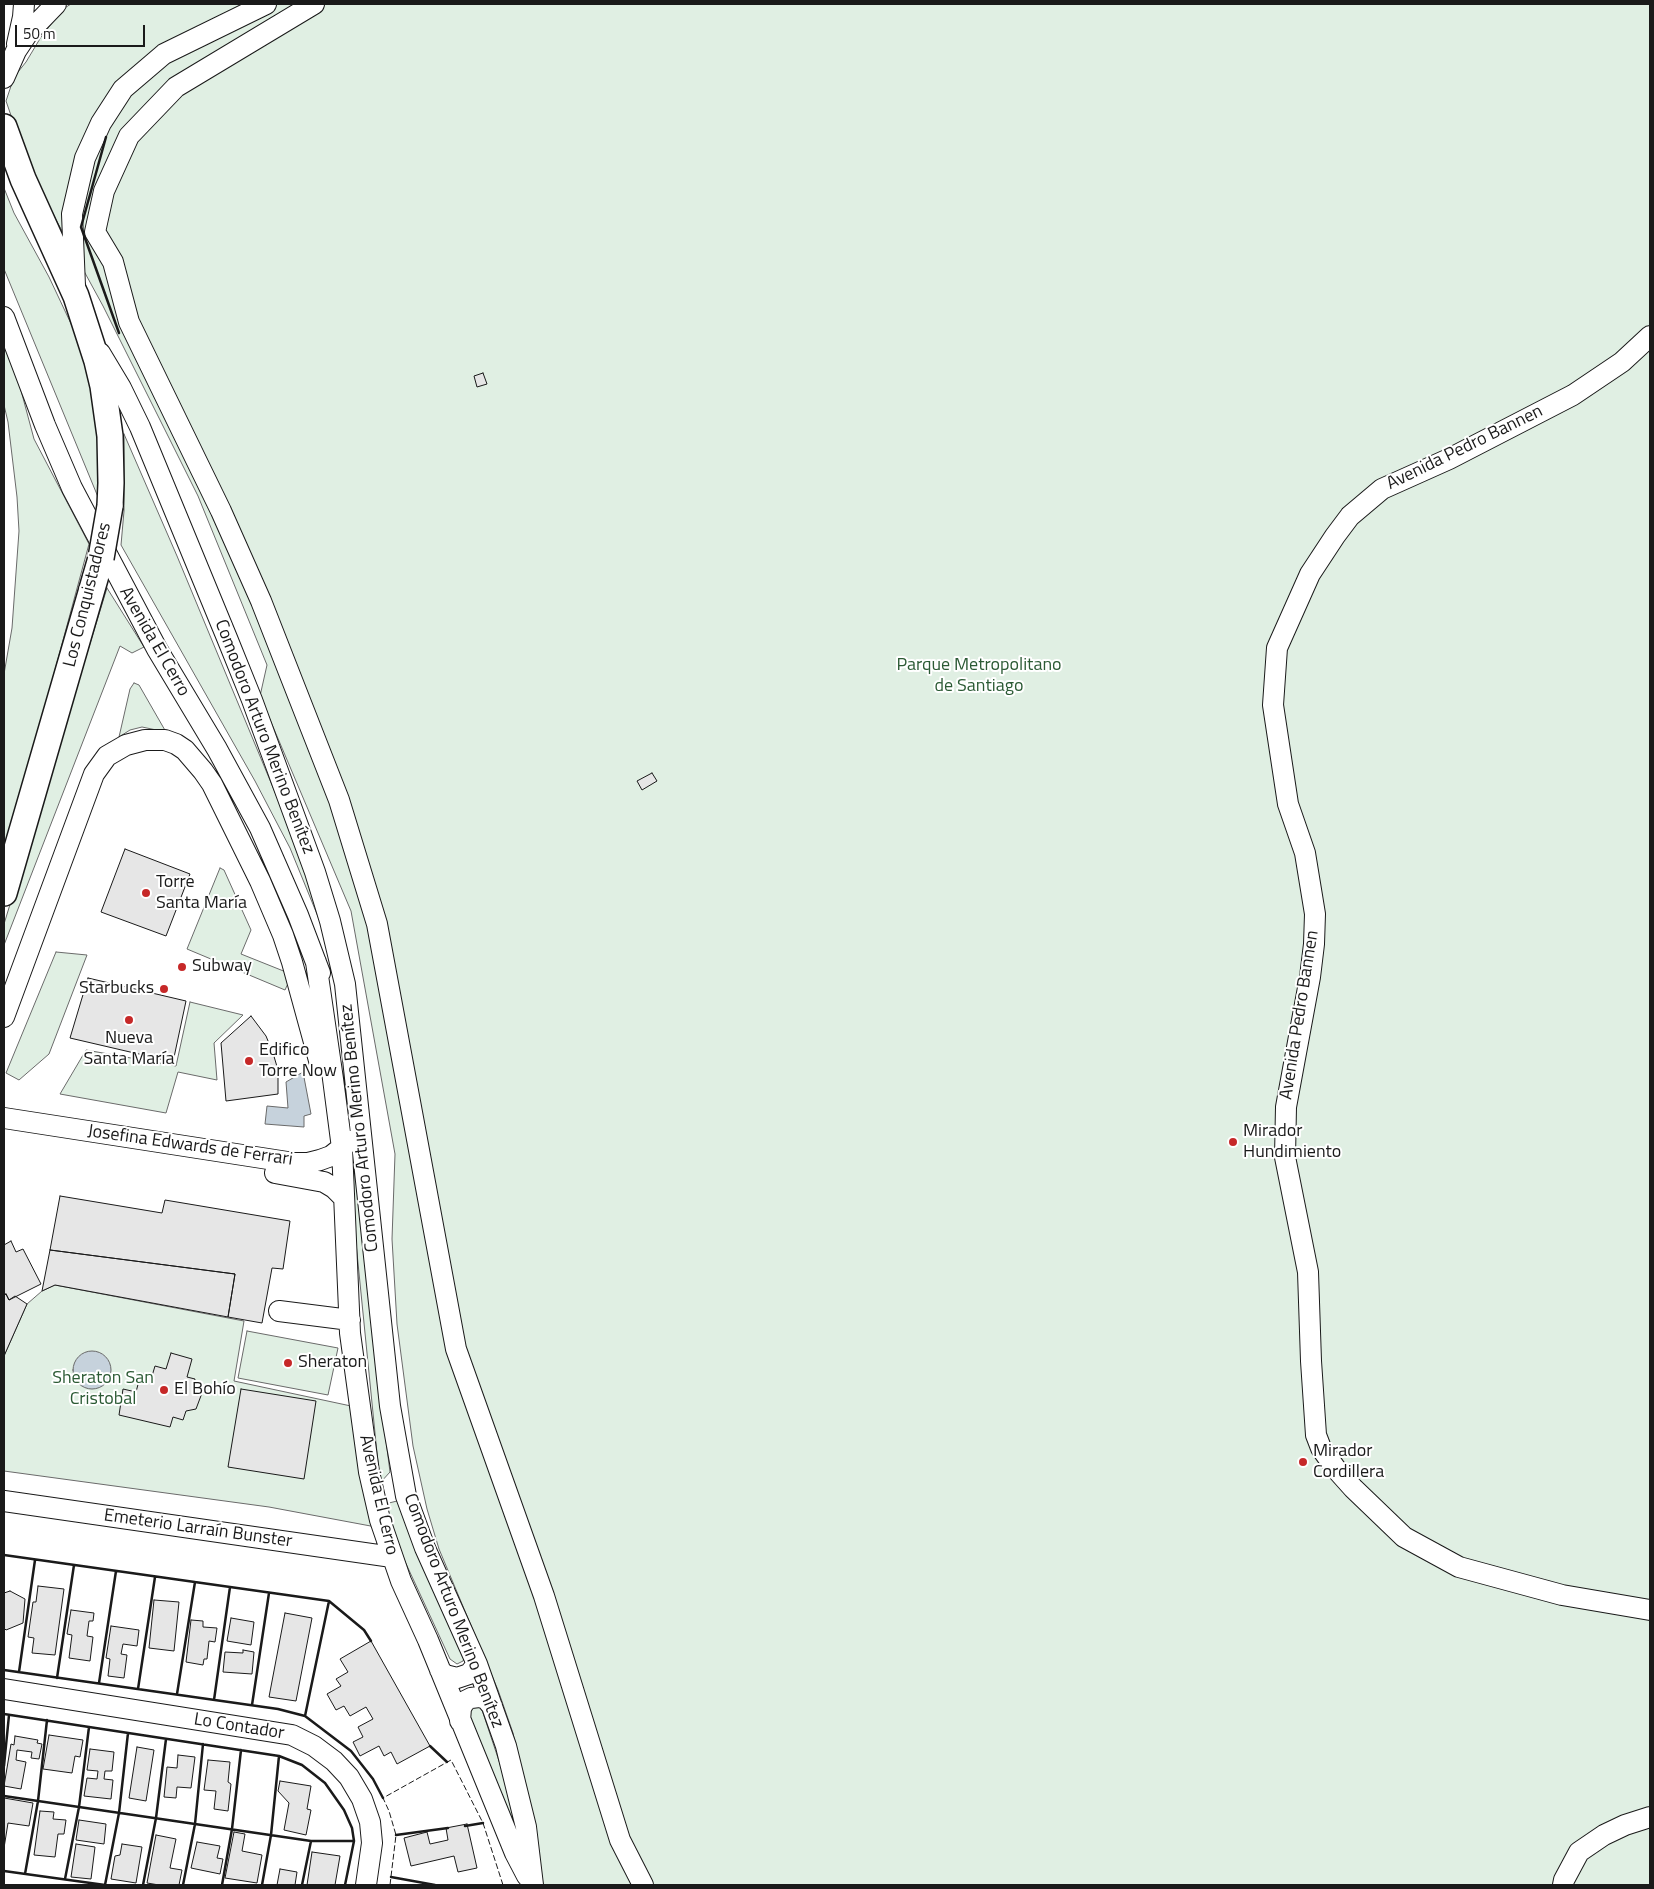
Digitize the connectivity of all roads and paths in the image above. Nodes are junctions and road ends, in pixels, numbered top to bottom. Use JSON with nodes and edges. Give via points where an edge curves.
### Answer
{"nodes":[{"id":1,"x":24,"y":4,"type":"edge"},
{"id":2,"x":56,"y":4,"type":"edge"},
{"id":3,"x":266,"y":4,"type":"edge"},
{"id":4,"x":314,"y":4,"type":"edge"},
{"id":5,"x":16,"y":51,"type":"junction"},
{"id":6,"x":4,"y":78,"type":"edge"},
{"id":7,"x":5,"y":130,"type":"edge"},
{"id":8,"x":76,"y":296,"type":"junction"},
{"id":9,"x":4,"y":317,"type":"edge"},
{"id":10,"x":1650,"y":336,"type":"edge"},
{"id":11,"x":90,"y":337,"type":"junction"},
{"id":12,"x":4,"y":892,"type":"edge"},
{"id":13,"x":316,"y":962,"type":"junction"},
{"id":14,"x":4,"y":1017,"type":"edge"},
{"id":15,"x":355,"y":1080,"type":"junction"},
{"id":16,"x":336,"y":1107,"type":"junction"},
{"id":17,"x":4,"y":1118,"type":"edge"},
{"id":18,"x":37,"y":1123,"type":"junction"},
{"id":19,"x":360,"y":1126,"type":"junction"},
{"id":20,"x":342,"y":1148,"type":"junction"},
{"id":21,"x":344,"y":1198,"type":"junction"},
{"id":22,"x":279,"y":1311,"type":"dead end"},
{"id":23,"x":350,"y":1320,"type":"junction"},
{"id":24,"x":4,"y":1501,"type":"edge"},
{"id":25,"x":392,"y":1557,"type":"junction"},
{"id":26,"x":1650,"y":1610,"type":"edge"},
{"id":27,"x":477,"y":1664,"type":"junction"},
{"id":28,"x":440,"y":1670,"type":"junction"},
{"id":29,"x":4,"y":1689,"type":"edge"},
{"id":30,"x":492,"y":1706,"type":"junction"},
{"id":31,"x":460,"y":1721,"type":"junction"},
{"id":32,"x":1650,"y":1817,"type":"edge"},
{"id":33,"x":366,"y":1885,"type":"edge"},
{"id":34,"x":533,"y":1885,"type":"edge"},
{"id":35,"x":643,"y":1885,"type":"edge"},
{"id":36,"x":1563,"y":1885,"type":"edge"}],
"edges":[{"from":1,"to":5,"type":"street"},
{"from":2,"to":5,"type":"street","via":[[28,33]]},
{"from":3,"to":8,"type":"street","via":[[164,54],[123,90],[101,122],[85,158],[72,214]]},
{"from":4,"to":35,"type":"street","via":[[169,94],[129,136],[104,191],[95,232],[113,262],[129,322],[261,601],[339,800],[377,924],[456,1349],[544,1596],[620,1840]]},
{"from":5,"to":6,"type":"street"},
{"from":7,"to":8,"type":"main road","name":"Los Conquistadores","via":[[23,179]]},
{"from":8,"to":11,"type":"main road","name":"Los Conquistadores"},
{"from":9,"to":13,"type":"street","name":"Avenida El Cerro","via":[[72,488],[157,649],[260,828]]},
{"from":10,"to":26,"type":"street","name":"Avenida Pedro Bannen","via":[[1622,362],[1573,395],[1449,459],[1382,488],[1350,516],[1310,574],[1277,648],[1273,705],[1288,804],[1305,853],[1314,914],[1310,977],[1286,1107],[1286,1157],[1308,1272],[1313,1398],[1316,1435],[1321,1448],[1353,1488],[1404,1537],[1460,1566],[1562,1595]]},
{"from":11,"to":12,"type":"main road","name":"Los Conquistadores","bridge":true,"via":[[103,386],[110,436],[110,506],[100,558]]},
{"from":11,"to":15,"type":"street","name":"Comodoro Arturo Merino Benítez","via":[[121,388],[158,469],[252,700],[315,872],[345,984]]},
{"from":13,"to":15,"type":"street","name":"Avenida El Cerro","via":[[333,1003]]},
{"from":13,"to":16,"type":"street","name":"Avenida El Cerro"},
{"from":14,"to":16,"type":"street","name":"Avenida El Cerro","via":[[94,774],[116,750],[135,741],[165,740],[185,750],[212,784],[272,908],[292,962]]},
{"from":15,"to":19,"type":"street","name":"Comodoro Arturo Merino Benítez"},
{"from":16,"to":20,"type":"street","name":"Avenida El Cerro"},
{"from":17,"to":18,"type":"street","name":"Josefina Edwards de Ferrari"},
{"from":18,"to":20,"type":"street","name":"Josefina Edwards de Ferrari","via":[[294,1163],[320,1160]]},
{"from":18,"to":21,"type":"street","name":"Josefina Edwards de Ferrari","via":[[62,1140],[311,1178],[334,1188]]},
{"from":19,"to":20,"type":"street","name":"Josefina Edwards de Ferrari"},
{"from":19,"to":27,"type":"street","name":"Comodoro Arturo Merino Benítez","via":[[390,1406],[406,1496],[424,1548]]},
{"from":20,"to":21,"type":"street","name":"Avenida El Cerro"},
{"from":21,"to":23,"type":"street","name":"Avenida El Cerro"},
{"from":22,"to":23,"type":"street"},
{"from":23,"to":25,"type":"street","name":"Avenida El Cerro","via":[[369,1472]]},
{"from":24,"to":25,"type":"street","name":"Emeterio Larraín Bunster"},
{"from":25,"to":28,"type":"street","name":"Avenida El Cerro"},
{"from":27,"to":28,"type":"street","via":[[469,1674],[457,1678],[451,1678]]},
{"from":27,"to":30,"type":"street","name":"Comodoro Arturo Merino Benítez"},
{"from":28,"to":31,"type":"street","name":"Avenida El Cerro"},
{"from":29,"to":33,"type":"street","name":"Lo Contador","via":[[292,1735],[314,1746],[349,1778],[362,1799],[370,1822],[372,1843]]},
{"from":30,"to":31,"type":"street","via":[[479,1697],[465,1701]]},
{"from":30,"to":34,"type":"street","name":"Comodoro Arturo Merino Benítez","via":[[516,1780]]},
{"from":31,"to":34,"type":"street","name":"Avenida El Cerro","via":[[515,1853]]},
{"from":32,"to":36,"type":"street","via":[[1604,1835],[1579,1852]]}]}
